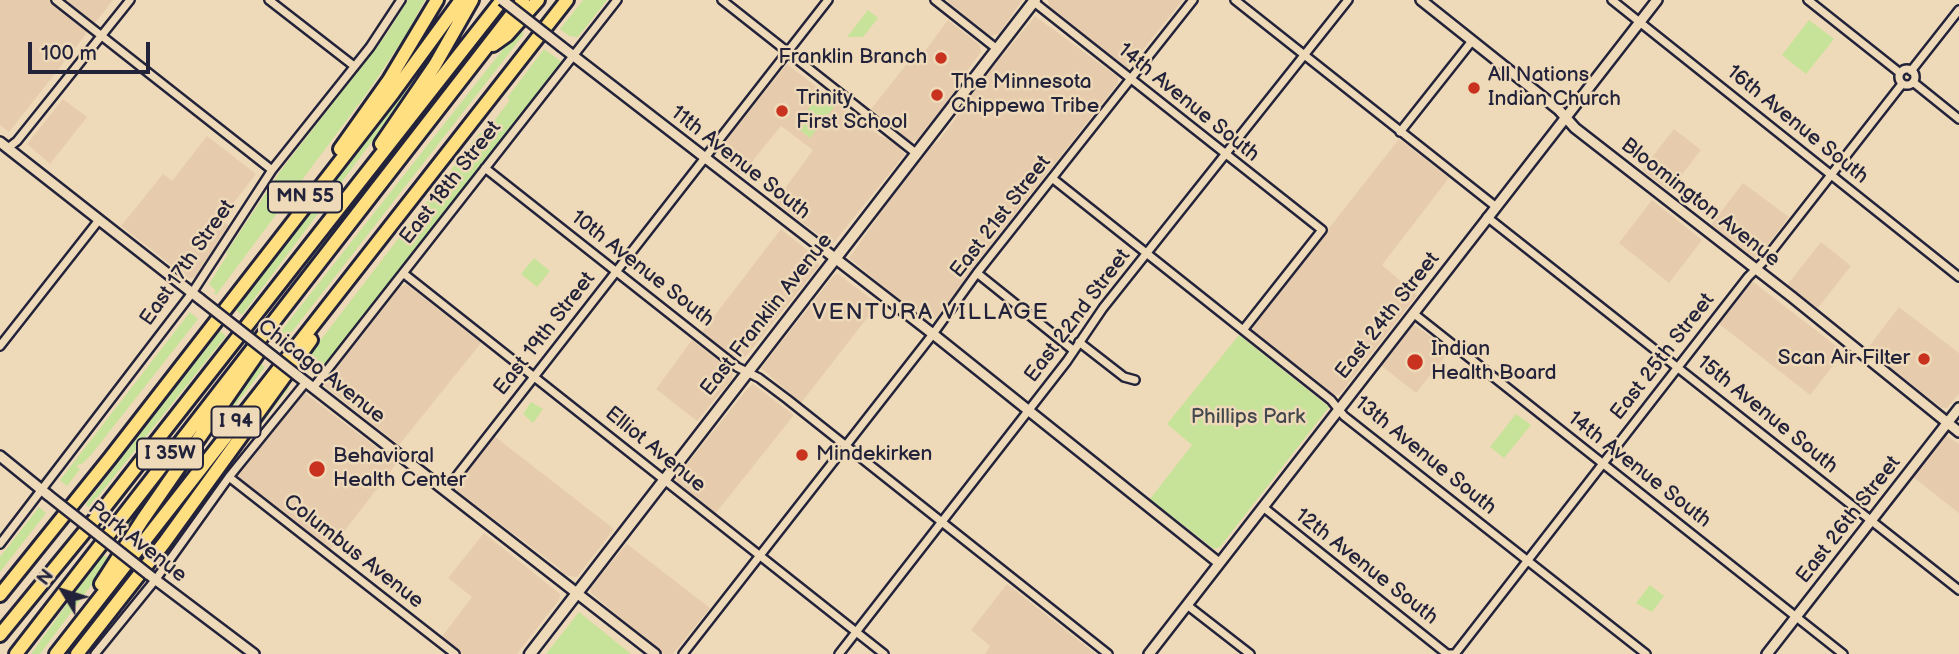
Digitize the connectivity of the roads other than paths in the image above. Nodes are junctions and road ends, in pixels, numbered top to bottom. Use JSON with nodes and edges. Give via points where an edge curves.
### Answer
{"nodes":[{"id":1,"x":56,"y":0,"type":"edge"},
{"id":2,"x":130,"y":0,"type":"edge"},
{"id":3,"x":269,"y":0,"type":"edge"},
{"id":4,"x":401,"y":0,"type":"edge"},
{"id":5,"x":436,"y":0,"type":"edge"},
{"id":6,"x":461,"y":0,"type":"edge"},
{"id":7,"x":472,"y":0,"type":"edge"},
{"id":8,"x":502,"y":0,"type":"edge"},
{"id":9,"x":523,"y":0,"type":"edge"},
{"id":10,"x":538,"y":0,"type":"edge"},
{"id":11,"x":566,"y":0,"type":"edge"},
{"id":12,"x":617,"y":0,"type":"edge"},
{"id":13,"x":722,"y":0,"type":"edge"},
{"id":14,"x":828,"y":0,"type":"edge"},
{"id":15,"x":935,"y":0,"type":"edge"},
{"id":16,"x":1192,"y":0,"type":"edge"},
{"id":17,"x":1235,"y":0,"type":"edge"},
{"id":18,"x":1348,"y":0,"type":"edge"},
{"id":19,"x":1421,"y":0,"type":"edge"},
{"id":20,"x":1612,"y":0,"type":"edge"},
{"id":21,"x":1657,"y":0,"type":"edge"},
{"id":22,"x":1808,"y":0,"type":"edge"},
{"id":23,"x":1035,"y":1,"type":"edge"},
{"id":24,"x":1959,"y":10,"type":"edge"},
{"id":25,"x":1640,"y":22,"type":"junction"},
{"id":26,"x":102,"y":36,"type":"junction"},
{"id":27,"x":1472,"y":41,"type":"junction"},
{"id":28,"x":998,"y":49,"type":"junction"},
{"id":29,"x":788,"y":52,"type":"junction"},
{"id":30,"x":1304,"y":55,"type":"junction"},
{"id":31,"x":573,"y":56,"type":"junction"},
{"id":32,"x":477,"y":59,"type":"junction"},
{"id":33,"x":354,"y":66,"type":"junction"},
{"id":34,"x":1912,"y":71,"type":"junction"},
{"id":35,"x":1900,"y":73,"type":"junction"},
{"id":36,"x":1130,"y":79,"type":"junction"},
{"id":37,"x":1913,"y":82,"type":"junction"},
{"id":38,"x":1902,"y":84,"type":"junction"},
{"id":39,"x":1565,"y":117,"type":"junction"},
{"id":40,"x":1959,"y":119,"type":"edge"},
{"id":41,"x":1400,"y":132,"type":"junction"},
{"id":42,"x":3,"y":148,"type":"edge"},
{"id":43,"x":916,"y":154,"type":"junction"},
{"id":44,"x":1226,"y":154,"type":"junction"},
{"id":45,"x":705,"y":158,"type":"junction"},
{"id":46,"x":485,"y":168,"type":"junction"},
{"id":47,"x":272,"y":170,"type":"junction"},
{"id":48,"x":1831,"y":175,"type":"junction"},
{"id":49,"x":1052,"y":178,"type":"junction"},
{"id":50,"x":410,"y":201,"type":"junction"},
{"id":51,"x":1495,"y":206,"type":"junction"},
{"id":52,"x":1487,"y":217,"type":"junction"},
{"id":53,"x":99,"y":220,"type":"junction"},
{"id":54,"x":1147,"y":253,"type":"junction"},
{"id":55,"x":325,"y":254,"type":"junction"},
{"id":56,"x":298,"y":259,"type":"junction"},
{"id":57,"x":834,"y":260,"type":"junction"},
{"id":58,"x":1756,"y":269,"type":"junction"},
{"id":59,"x":616,"y":271,"type":"junction"},
{"id":60,"x":977,"y":273,"type":"junction"},
{"id":61,"x":403,"y":274,"type":"junction"},
{"id":62,"x":1959,"y":277,"type":"edge"},
{"id":63,"x":196,"y":296,"type":"junction"},
{"id":64,"x":226,"y":309,"type":"junction"},
{"id":65,"x":1413,"y":313,"type":"junction"},
{"id":66,"x":1243,"y":330,"type":"junction"},
{"id":67,"x":933,"y":334,"type":"junction"},
{"id":68,"x":1079,"y":342,"type":"junction"},
{"id":69,"x":0,"y":346,"type":"edge"},
{"id":70,"x":1073,"y":349,"type":"junction"},
{"id":71,"x":1678,"y":366,"type":"junction"},
{"id":72,"x":748,"y":371,"type":"junction"},
{"id":73,"x":534,"y":376,"type":"junction"},
{"id":74,"x":1135,"y":380,"type":"dead end"},
{"id":75,"x":306,"y":382,"type":"junction"},
{"id":76,"x":1339,"y":408,"type":"junction"},
{"id":77,"x":1959,"y":408,"type":"edge"},
{"id":78,"x":1027,"y":411,"type":"junction"},
{"id":79,"x":1947,"y":423,"type":"junction"},
{"id":80,"x":1959,"y":432,"type":"edge"},
{"id":81,"x":846,"y":445,"type":"junction"},
{"id":82,"x":0,"y":456,"type":"edge"},
{"id":83,"x":110,"y":458,"type":"junction"},
{"id":84,"x":1603,"y":464,"type":"junction"},
{"id":85,"x":229,"y":477,"type":"junction"},
{"id":86,"x":665,"y":479,"type":"junction"},
{"id":87,"x":445,"y":491,"type":"junction"},
{"id":88,"x":45,"y":492,"type":"junction"},
{"id":89,"x":1263,"y":507,"type":"junction"},
{"id":90,"x":1871,"y":520,"type":"junction"},
{"id":91,"x":942,"y":522,"type":"junction"},
{"id":92,"x":0,"y":544,"type":"edge"},
{"id":93,"x":96,"y":550,"type":"junction"},
{"id":94,"x":760,"y":557,"type":"junction"},
{"id":95,"x":1527,"y":561,"type":"junction"},
{"id":96,"x":1219,"y":563,"type":"junction"},
{"id":97,"x":152,"y":576,"type":"junction"},
{"id":98,"x":0,"y":581,"type":"edge"},
{"id":99,"x":1959,"y":590,"type":"edge"},
{"id":100,"x":577,"y":593,"type":"junction"},
{"id":101,"x":0,"y":595,"type":"edge"},
{"id":102,"x":1187,"y":605,"type":"junction"},
{"id":103,"x":1796,"y":617,"type":"junction"},
{"id":104,"x":856,"y":632,"type":"junction"},
{"id":105,"x":0,"y":635,"type":"edge"},
{"id":106,"x":60,"y":649,"type":"edge"},
{"id":107,"x":16,"y":654,"type":"edge"},
{"id":108,"x":25,"y":654,"type":"edge"},
{"id":109,"x":77,"y":654,"type":"edge"},
{"id":110,"x":95,"y":654,"type":"edge"},
{"id":111,"x":254,"y":654,"type":"edge"},
{"id":112,"x":455,"y":654,"type":"edge"},
{"id":113,"x":530,"y":654,"type":"edge"},
{"id":114,"x":655,"y":654,"type":"edge"},
{"id":115,"x":683,"y":654,"type":"edge"},
{"id":116,"x":839,"y":654,"type":"edge"},
{"id":117,"x":884,"y":654,"type":"edge"},
{"id":118,"x":1108,"y":654,"type":"edge"},
{"id":119,"x":1149,"y":654,"type":"edge"},
{"id":120,"x":1250,"y":654,"type":"edge"},
{"id":121,"x":1448,"y":654,"type":"edge"},
{"id":122,"x":1455,"y":654,"type":"edge"},
{"id":123,"x":1646,"y":654,"type":"edge"},
{"id":124,"x":1767,"y":654,"type":"edge"},
{"id":125,"x":1843,"y":654,"type":"edge"}],
"edges":[{"from":1,"to":26,"type":"street"},
{"from":2,"to":26,"type":"street"},
{"from":3,"to":33,"type":"street"},
{"from":4,"to":33,"type":"street","name":"East 17th Street"},
{"from":5,"to":64,"type":"highway","number":"MN 55","via":[[377,97]]},
{"from":6,"to":64,"type":"highway"},
{"from":7,"to":56,"type":"highway","via":[[418,92]]},
{"from":8,"to":31,"type":"street","name":"11th Avenue South","bridge":true},
{"from":8,"to":56,"type":"highway","number":"I 35W"},
{"from":9,"to":32,"type":"highway","number":"I 35W"},
{"from":10,"to":32,"type":"highway","via":[[507,35]]},
{"from":11,"to":50,"type":"highway","number":"I 94"},
{"from":12,"to":31,"type":"street","name":"East 18th Street"},
{"from":13,"to":29,"type":"street"},
{"from":14,"to":29,"type":"street","name":"East 19th Street"},
{"from":15,"to":28,"type":"street"},
{"from":16,"to":36,"type":"street","name":"East 21st Street"},
{"from":17,"to":30,"type":"street"},
{"from":18,"to":30,"type":"street","name":"East 22nd Street"},
{"from":19,"to":27,"type":"street","name":"Bloomington Avenue"},
{"from":20,"to":25,"type":"street","name":"16th Avenue South"},
{"from":21,"to":25,"type":"street","name":"East 24th Street"},
{"from":22,"to":35,"type":"street"},
{"from":23,"to":28,"type":"main road","name":"East Franklin Avenue"},
{"from":23,"to":36,"type":"street","name":"14th Avenue South"},
{"from":24,"to":34,"type":"street"},
{"from":25,"to":39,"type":"street","name":"East 24th Street"},
{"from":25,"to":48,"type":"street","name":"16th Avenue South"},
{"from":26,"to":42,"type":"street","via":[[18,141]]},
{"from":26,"to":47,"type":"street"},
{"from":27,"to":39,"type":"street","name":"Bloomington Avenue"},
{"from":27,"to":41,"type":"street"},
{"from":28,"to":43,"type":"main road","name":"East Franklin Avenue"},
{"from":29,"to":43,"type":"street"},
{"from":29,"to":45,"type":"street","name":"East 19th Street"},
{"from":30,"to":41,"type":"street"},
{"from":30,"to":44,"type":"street","name":"East 22nd Street"},
{"from":31,"to":45,"type":"street","name":"11th Avenue South"},
{"from":31,"to":46,"type":"street","name":"East 18th Street"},
{"from":32,"to":55,"type":"highway","number":"I 35W"},
{"from":33,"to":47,"type":"street","name":"East 17th Street"},
{"from":34,"to":35,"type":"street"},
{"from":34,"to":37,"type":"street"},
{"from":35,"to":38,"type":"street"},
{"from":36,"to":44,"type":"street","name":"14th Avenue South"},
{"from":36,"to":49,"type":"street","name":"East 21st Street"},
{"from":37,"to":38,"type":"street"},
{"from":37,"to":40,"type":"street"},
{"from":38,"to":48,"type":"street","name":"East 25th Street"},
{"from":39,"to":51,"type":"street","name":"East 24th Street"},
{"from":39,"to":58,"type":"street","name":"Bloomington Avenue"},
{"from":41,"to":51,"type":"street"},
{"from":42,"to":53,"type":"street","name":"Chicago Avenue"},
{"from":43,"to":57,"type":"main road","name":"East Franklin Avenue"},
{"from":44,"to":54,"type":"street","name":"East 22nd Street"},
{"from":44,"to":66,"type":"street","name":"14th Avenue South","via":[[1322,230]]},
{"from":45,"to":57,"type":"street","name":"11th Avenue South"},
{"from":45,"to":59,"type":"street","name":"East 19th Street"},
{"from":46,"to":59,"type":"street","name":"10th Avenue South"},
{"from":46,"to":61,"type":"street","name":"East 18th Street"},
{"from":47,"to":63,"type":"street","name":"East 17th Street"},
{"from":48,"to":58,"type":"street","name":"East 25th Street"},
{"from":48,"to":62,"type":"street","name":"16th Avenue South"},
{"from":49,"to":54,"type":"street","name":"13th Avenue South"},
{"from":49,"to":60,"type":"street","name":"East 21st Street"},
{"from":50,"to":106,"type":"highway","number":"I 94"},
{"from":50,"to":109,"type":"highway","via":[[190,508]]},
{"from":51,"to":52,"type":"street","name":"East 24th Street"},
{"from":52,"to":65,"type":"street","name":"East 24th Street"},
{"from":52,"to":71,"type":"street","name":"15th Avenue South"},
{"from":53,"to":63,"type":"street","name":"Chicago Avenue"},
{"from":53,"to":69,"type":"street"},
{"from":54,"to":66,"type":"street","name":"13th Avenue South"},
{"from":54,"to":68,"type":"street","name":"East 22nd Street"},
{"from":55,"to":93,"type":"highway","number":"I 35W"},
{"from":55,"to":106,"type":"highway","via":[[143,519]]},
{"from":56,"to":105,"type":"highway","number":"I 35W"},
{"from":57,"to":67,"type":"street","name":"11th Avenue South"},
{"from":57,"to":72,"type":"main road","name":"East Franklin Avenue"},
{"from":58,"to":71,"type":"street","name":"East 25th Street"},
{"from":58,"to":79,"type":"street","name":"Bloomington Avenue"},
{"from":59,"to":72,"type":"street","name":"10th Avenue South"},
{"from":59,"to":73,"type":"street","name":"East 19th Street"},
{"from":60,"to":67,"type":"street","name":"East 21st Street"},
{"from":60,"to":70,"type":"street"},
{"from":61,"to":73,"type":"street","name":"Elliot Avenue"},
{"from":61,"to":75,"type":"street","name":"East 18th Street"},
{"from":63,"to":75,"type":"street","name":"Chicago Avenue","bridge":true},
{"from":63,"to":88,"type":"street","name":"East 17th Street"},
{"from":64,"to":83,"type":"highway"},
{"from":65,"to":76,"type":"street","name":"East 24th Street"},
{"from":65,"to":84,"type":"street","name":"14th Avenue South"},
{"from":66,"to":76,"type":"street","name":"13th Avenue South"},
{"from":67,"to":78,"type":"street","name":"11th Avenue South"},
{"from":67,"to":81,"type":"street","name":"East 21st Street"},
{"from":68,"to":70,"type":"street","name":"East 22nd Street"},
{"from":68,"to":74,"type":"street","via":[[1124,377]]},
{"from":70,"to":78,"type":"street","name":"East 22nd Street"},
{"from":71,"to":84,"type":"street","name":"East 25th Street"},
{"from":71,"to":90,"type":"street","name":"15th Avenue South"},
{"from":72,"to":81,"type":"street","name":"10th Avenue South"},
{"from":72,"to":86,"type":"main road","name":"East Franklin Avenue"},
{"from":73,"to":86,"type":"street","name":"Elliot Avenue"},
{"from":73,"to":87,"type":"street","name":"East 19th Street"},
{"from":75,"to":85,"type":"street","name":"East 18th Street"},
{"from":75,"to":87,"type":"street","name":"Chicago Avenue"},
{"from":76,"to":89,"type":"street","name":"East 24th Street"},
{"from":76,"to":95,"type":"street","name":"13th Avenue South"},
{"from":77,"to":79,"type":"street","name":"East 26th Street"},
{"from":78,"to":91,"type":"street","name":"East 22nd Street"},
{"from":78,"to":96,"type":"street","name":"11th Avenue South"},
{"from":79,"to":80,"type":"street","name":"Bloomington Avenue"},
{"from":79,"to":90,"type":"street","name":"East 26th Street"},
{"from":81,"to":91,"type":"street","name":"10th Avenue South"},
{"from":81,"to":94,"type":"street","name":"East 21st Street"},
{"from":82,"to":88,"type":"street","name":"Park Avenue"},
{"from":83,"to":98,"type":"highway"},
{"from":83,"to":101,"type":"highway"},
{"from":84,"to":95,"type":"street","name":"East 25th Street"},
{"from":84,"to":103,"type":"street","name":"14th Avenue South"},
{"from":85,"to":97,"type":"street","name":"East 18th Street"},
{"from":85,"to":112,"type":"street","name":"Columbus Avenue"},
{"from":86,"to":94,"type":"street","name":"Elliot Avenue"},
{"from":86,"to":100,"type":"main road","name":"East Franklin Avenue"},
{"from":87,"to":100,"type":"street","name":"Chicago Avenue"},
{"from":88,"to":92,"type":"street","name":"East 17th Street"},
{"from":88,"to":97,"type":"street","name":"Park Avenue","bridge":true},
{"from":89,"to":96,"type":"street","name":"East 24th Street"},
{"from":89,"to":121,"type":"street","name":"12th Avenue South"},
{"from":90,"to":99,"type":"street","name":"15th Avenue South"},
{"from":90,"to":103,"type":"street","name":"East 26th Street"},
{"from":91,"to":104,"type":"street","name":"East 22nd Street"},
{"from":91,"to":118,"type":"street","name":"10th Avenue South"},
{"from":93,"to":107,"type":"highway","number":"I 35W"},
{"from":93,"to":108,"type":"highway"},
{"from":94,"to":104,"type":"street","name":"Elliot Avenue"},
{"from":94,"to":115,"type":"street","name":"East 21st Street"},
{"from":95,"to":122,"type":"street","name":"East 25th Street"},
{"from":95,"to":123,"type":"street","name":"13th Avenue South"},
{"from":96,"to":102,"type":"street","name":"East 24th Street"},
{"from":97,"to":110,"type":"street","name":"East 18th Street"},
{"from":97,"to":111,"type":"street","name":"Park Avenue"},
{"from":100,"to":113,"type":"main road","name":"East Franklin Avenue"},
{"from":100,"to":114,"type":"street","name":"Chicago Avenue"},
{"from":102,"to":119,"type":"street","name":"East 24th Street"},
{"from":102,"to":120,"type":"street"},
{"from":103,"to":124,"type":"street","name":"East 26th Street"},
{"from":103,"to":125,"type":"street","name":"14th Avenue South"},
{"from":104,"to":116,"type":"street","name":"East 22nd Street"},
{"from":104,"to":117,"type":"street","name":"Elliot Avenue"},
{"from":121,"to":122,"type":"street"}]}
